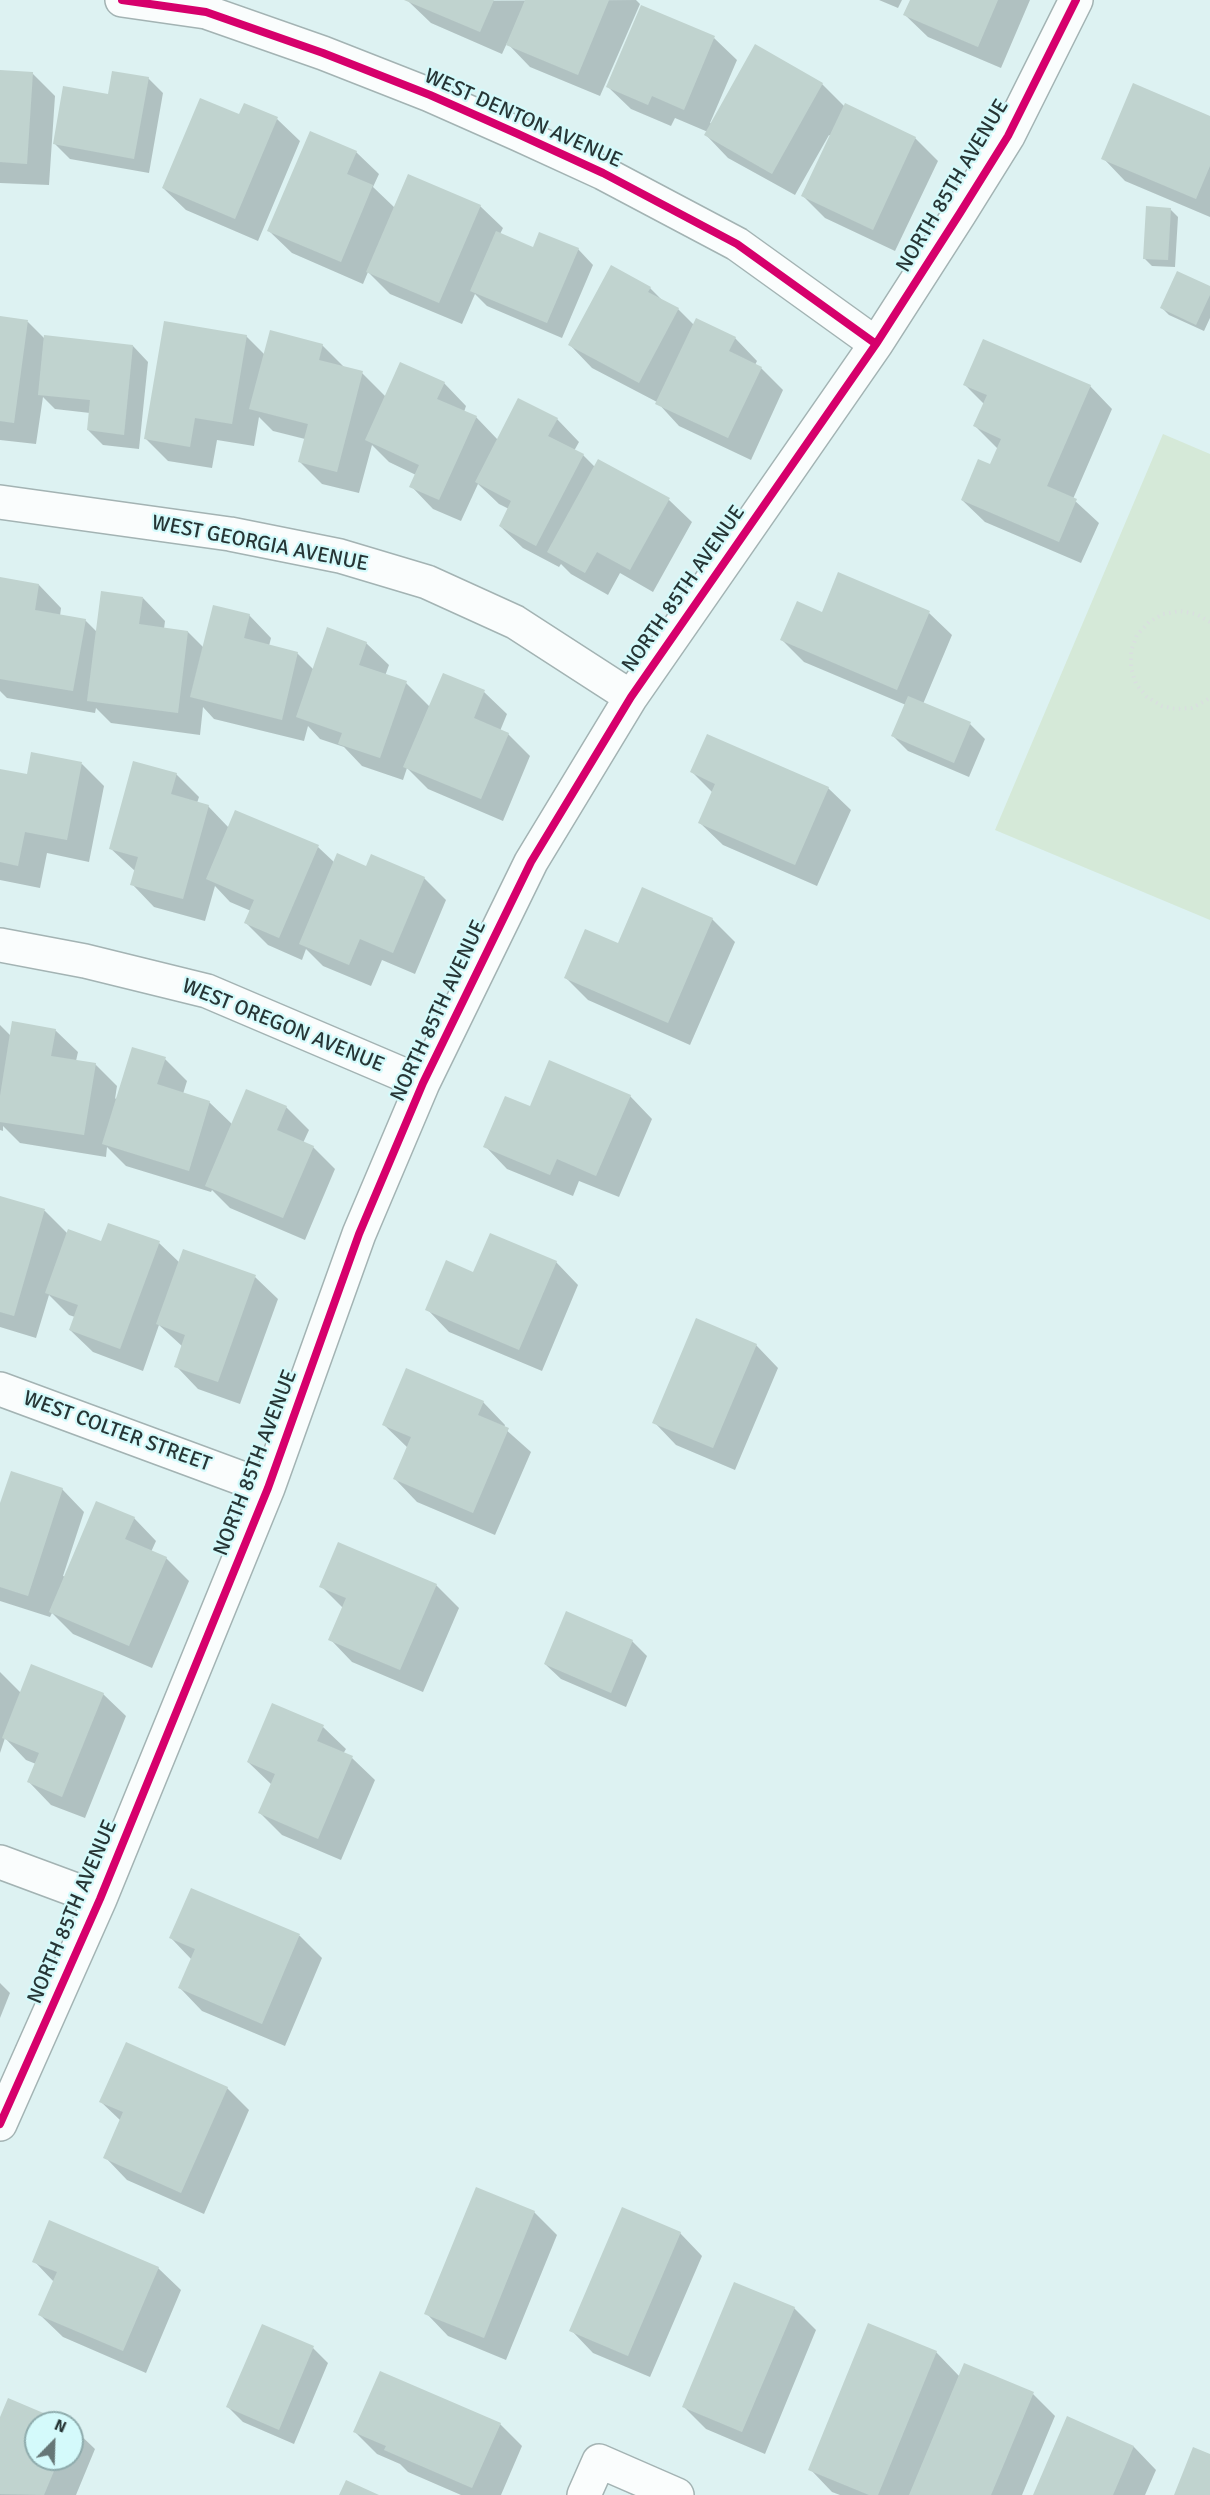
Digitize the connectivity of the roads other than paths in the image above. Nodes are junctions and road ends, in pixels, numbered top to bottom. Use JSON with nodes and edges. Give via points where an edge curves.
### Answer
{"nodes":[{"id":1,"x":122,"y":0,"type":"edge"},
{"id":2,"x":1076,"y":0,"type":"edge"},
{"id":3,"x":876,"y":344,"type":"junction"},
{"id":4,"x":0,"y":502,"type":"edge"},
{"id":5,"x":631,"y":697,"type":"junction"},
{"id":6,"x":0,"y":945,"type":"edge"},
{"id":7,"x":423,"y":1083,"type":"junction"},
{"id":8,"x":0,"y":1389,"type":"edge"},
{"id":9,"x":268,"y":1488,"type":"junction"},
{"id":10,"x":0,"y":1862,"type":"edge"},
{"id":11,"x":100,"y":1899,"type":"junction"},
{"id":12,"x":0,"y":2124,"type":"edge"},
{"id":13,"x":584,"y":2495,"type":"edge"},
{"id":14,"x":678,"y":2495,"type":"edge"}],
"edges":[{"from":1,"to":3,"type":"street","name":"WEST DENTON AVENUE","via":[[206,12],[323,53],[518,134],[603,173],[737,244]]},
{"from":2,"to":3,"type":"street","name":"NORTH 85TH AVENUE","via":[[1008,136]]},
{"from":3,"to":5,"type":"street","name":"NORTH 85TH AVENUE"},
{"from":4,"to":5,"type":"street","name":"WEST GEORGIA AVENUE","via":[[230,534],[340,556],[427,582],[515,622]]},
{"from":5,"to":7,"type":"street","name":"NORTH 85TH AVENUE","via":[[531,862]]},
{"from":6,"to":7,"type":"street","name":"WEST OREGON AVENUE","via":[[207,991]]},
{"from":7,"to":9,"type":"street","name":"NORTH 85TH AVENUE","via":[[359,1234]]},
{"from":8,"to":9,"type":"street","name":"WEST COLTER STREET"},
{"from":9,"to":11,"type":"street","name":"NORTH 85TH AVENUE"},
{"from":10,"to":11,"type":"street"},
{"from":11,"to":12,"type":"street","name":"NORTH 85TH AVENUE"},
{"from":13,"to":14,"type":"street","via":[[598,2462]]}]}
